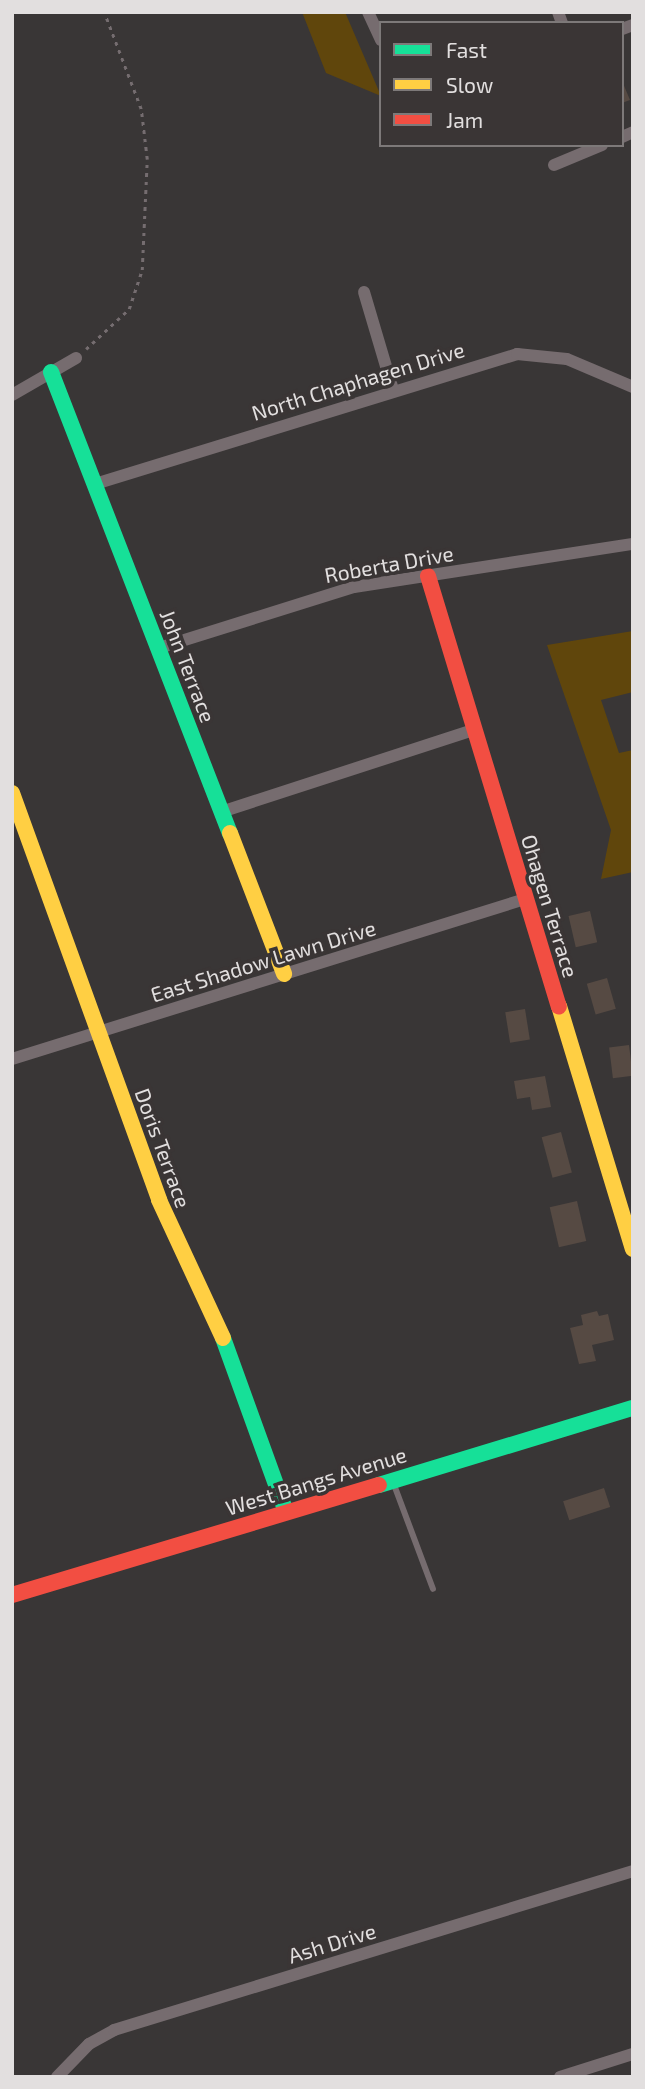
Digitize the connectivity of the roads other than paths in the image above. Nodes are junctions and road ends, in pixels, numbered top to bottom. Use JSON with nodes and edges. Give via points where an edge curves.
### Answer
{"nodes":[{"id":1,"x":368,"y":12,"type":"edge"},
{"id":2,"x":379,"y":36,"type":"edge"},
{"id":3,"x":597,"y":147,"type":"edge"},
{"id":4,"x":554,"y":165,"type":"dead end"},
{"id":5,"x":364,"y":292,"type":"dead end"},
{"id":6,"x":76,"y":358,"type":"road end"},
{"id":7,"x":51,"y":372,"type":"junction"},
{"id":8,"x":633,"y":387,"type":"edge"},
{"id":9,"x":393,"y":390,"type":"junction"},
{"id":10,"x":12,"y":395,"type":"edge"},
{"id":11,"x":95,"y":484,"type":"junction"},
{"id":12,"x":633,"y":544,"type":"edge"},
{"id":13,"x":428,"y":576,"type":"junction"},
{"id":14,"x":159,"y":648,"type":"junction"},
{"id":15,"x":474,"y":730,"type":"junction"},
{"id":16,"x":12,"y":793,"type":"edge"},
{"id":17,"x":221,"y":812,"type":"junction"},
{"id":18,"x":525,"y":899,"type":"junction"},
{"id":19,"x":284,"y":974,"type":"junction"},
{"id":20,"x":99,"y":1032,"type":"junction"},
{"id":21,"x":12,"y":1059,"type":"edge"},
{"id":22,"x":633,"y":1249,"type":"edge"},
{"id":23,"x":633,"y":1408,"type":"edge"},
{"id":24,"x":392,"y":1480,"type":"junction"},
{"id":25,"x":286,"y":1512,"type":"junction"},
{"id":26,"x":433,"y":1589,"type":"dead end"},
{"id":27,"x":12,"y":1595,"type":"edge"},
{"id":28,"x":633,"y":1871,"type":"edge"},
{"id":29,"x":633,"y":2054,"type":"edge"},
{"id":30,"x":57,"y":2077,"type":"edge"},
{"id":31,"x":560,"y":2077,"type":"edge"}],
"edges":[{"from":1,"to":2,"type":"street"},
{"from":3,"to":4,"type":"street"},
{"from":5,"to":9,"type":"street"},
{"from":6,"to":7,"type":"street"},
{"from":7,"to":10,"type":"street"},
{"from":7,"to":11,"type":"street","name":"John Terrace"},
{"from":8,"to":9,"type":"street","name":"North Chaphagen Drive","via":[[567,359],[533,354],[486,361]]},
{"from":9,"to":11,"type":"street","name":"North Chaphagen Drive"},
{"from":11,"to":14,"type":"street","name":"John Terrace"},
{"from":12,"to":13,"type":"street","name":"Roberta Drive"},
{"from":13,"to":14,"type":"street","name":"Roberta Drive","via":[[332,592]]},
{"from":13,"to":15,"type":"street","name":"Ohagen Terrace"},
{"from":14,"to":17,"type":"street","name":"John Terrace"},
{"from":15,"to":17,"type":"street"},
{"from":15,"to":18,"type":"street","name":"Ohagen Terrace"},
{"from":16,"to":20,"type":"street","name":"Doris Terrace"},
{"from":17,"to":19,"type":"street","name":"John Terrace"},
{"from":18,"to":19,"type":"street","name":"East Shadow Lawn Drive"},
{"from":18,"to":22,"type":"street","name":"Ohagen Terrace"},
{"from":19,"to":20,"type":"street","name":"East Shadow Lawn Drive"},
{"from":20,"to":21,"type":"street","name":"East Shadow Lawn Drive"},
{"from":20,"to":25,"type":"street","name":"Doris Terrace","via":[[159,1200],[228,1347]]},
{"from":23,"to":24,"type":"street","name":"West Bangs Avenue"},
{"from":24,"to":25,"type":"street","name":"West Bangs Avenue"},
{"from":24,"to":26,"type":"lane"},
{"from":25,"to":27,"type":"street","name":"West Bangs Avenue"},
{"from":28,"to":30,"type":"street","name":"Ash Drive","via":[[114,2030],[89,2043]]},
{"from":29,"to":31,"type":"street"}]}
